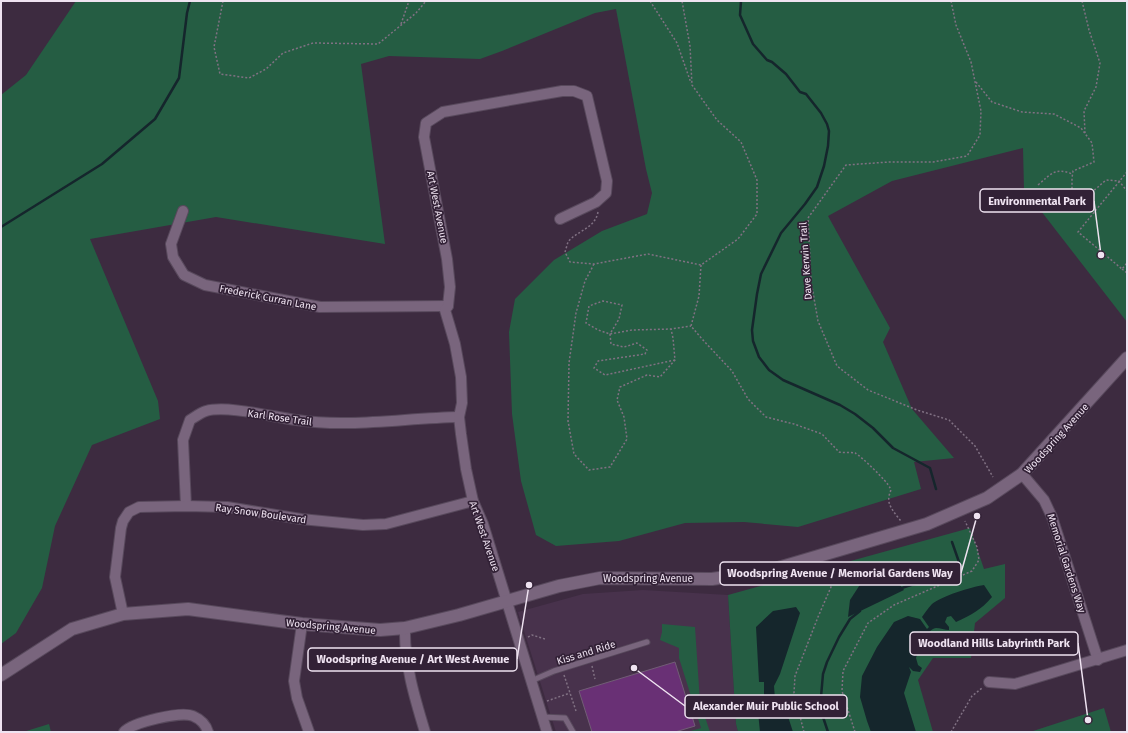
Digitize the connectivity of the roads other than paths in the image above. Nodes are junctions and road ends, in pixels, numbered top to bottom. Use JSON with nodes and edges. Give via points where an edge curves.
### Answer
{"nodes":[{"id":1,"x":183,"y":211,"type":"dead end"},
{"id":2,"x":560,"y":219,"type":"dead end"},
{"id":3,"x":448,"y":306,"type":"junction"},
{"id":4,"x":1127,"y":358,"type":"edge"},
{"id":5,"x":459,"y":417,"type":"junction"},
{"id":6,"x":1022,"y":474,"type":"junction"},
{"id":7,"x":473,"y":501,"type":"junction"},
{"id":8,"x":186,"y":506,"type":"junction"},
{"id":9,"x":507,"y":602,"type":"junction"},
{"id":10,"x":122,"y":614,"type":"junction"},
{"id":11,"x":302,"y":624,"type":"junction"},
{"id":12,"x":404,"y":628,"type":"junction"},
{"id":13,"x":647,"y":642,"type":"dead end"},
{"id":14,"x":1127,"y":650,"type":"edge"},
{"id":15,"x":1098,"y":660,"type":"junction"},
{"id":16,"x":1,"y":676,"type":"edge"},
{"id":17,"x":531,"y":681,"type":"junction"},
{"id":18,"x":989,"y":682,"type":"road end"},
{"id":19,"x":542,"y":717,"type":"junction"},
{"id":20,"x":124,"y":732,"type":"edge"},
{"id":21,"x":208,"y":732,"type":"edge"},
{"id":22,"x":309,"y":732,"type":"edge"},
{"id":23,"x":425,"y":732,"type":"edge"},
{"id":24,"x":547,"y":732,"type":"edge"},
{"id":25,"x":573,"y":732,"type":"edge"}],
"edges":[{"from":1,"to":3,"type":"street","name":"Frederick Curran Lane","via":[[171,244],[173,257],[184,275],[205,285],[320,307]]},
{"from":2,"to":3,"type":"street","name":"Art West Avenue","via":[[596,202],[606,193],[607,181],[587,96],[574,91],[562,91],[443,112],[426,123],[424,138],[447,259],[450,287]]},
{"from":3,"to":5,"type":"street","name":"Art West Avenue","via":[[445,310],[455,344],[460,377],[462,403]]},
{"from":4,"to":6,"type":"street","name":"Woodspring Avenue"},
{"from":5,"to":7,"type":"street","name":"Art West Avenue"},
{"from":5,"to":8,"type":"street","name":"Karl Rose Trail","via":[[327,423],[223,409],[206,411],[190,420],[183,440]]},
{"from":6,"to":9,"type":"street","name":"Woodspring Avenue","via":[[988,498],[927,524],[768,571],[712,579],[600,578],[559,586]]},
{"from":6,"to":15,"type":"street","name":"Memorial Gardens Way","via":[[1044,500],[1052,516]]},
{"from":7,"to":8,"type":"street","name":"Ray Snow Boulevard","via":[[386,524],[363,525],[301,519],[227,507]]},
{"from":7,"to":9,"type":"street","name":"Art West Avenue"},
{"from":8,"to":10,"type":"street","name":"Ray Snow Boulevard","via":[[139,507],[129,512],[123,521],[115,577]]},
{"from":9,"to":12,"type":"street","name":"Woodspring Avenue"},
{"from":9,"to":17,"type":"street","name":"Art West Avenue"},
{"from":10,"to":11,"type":"street","name":"Woodspring Avenue","via":[[188,609]]},
{"from":10,"to":16,"type":"street","name":"Woodspring Avenue","via":[[72,629]]},
{"from":11,"to":12,"type":"street","name":"Woodspring Avenue","via":[[380,630]]},
{"from":11,"to":22,"type":"street","via":[[294,681]]},
{"from":12,"to":23,"type":"street","via":[[404,646]]},
{"from":13,"to":17,"type":"lane","name":"Kiss and Ride","via":[[554,671]]},
{"from":14,"to":15,"type":"street"},
{"from":15,"to":18,"type":"street","via":[[1015,684]]},
{"from":17,"to":19,"type":"street","name":"Art West Avenue"},
{"from":19,"to":24,"type":"street","name":"Art West Avenue"},
{"from":19,"to":25,"type":"lane","via":[[565,718]]},
{"from":20,"to":21,"type":"street","via":[[127,728],[147,721],[182,714],[201,721]]}]}
